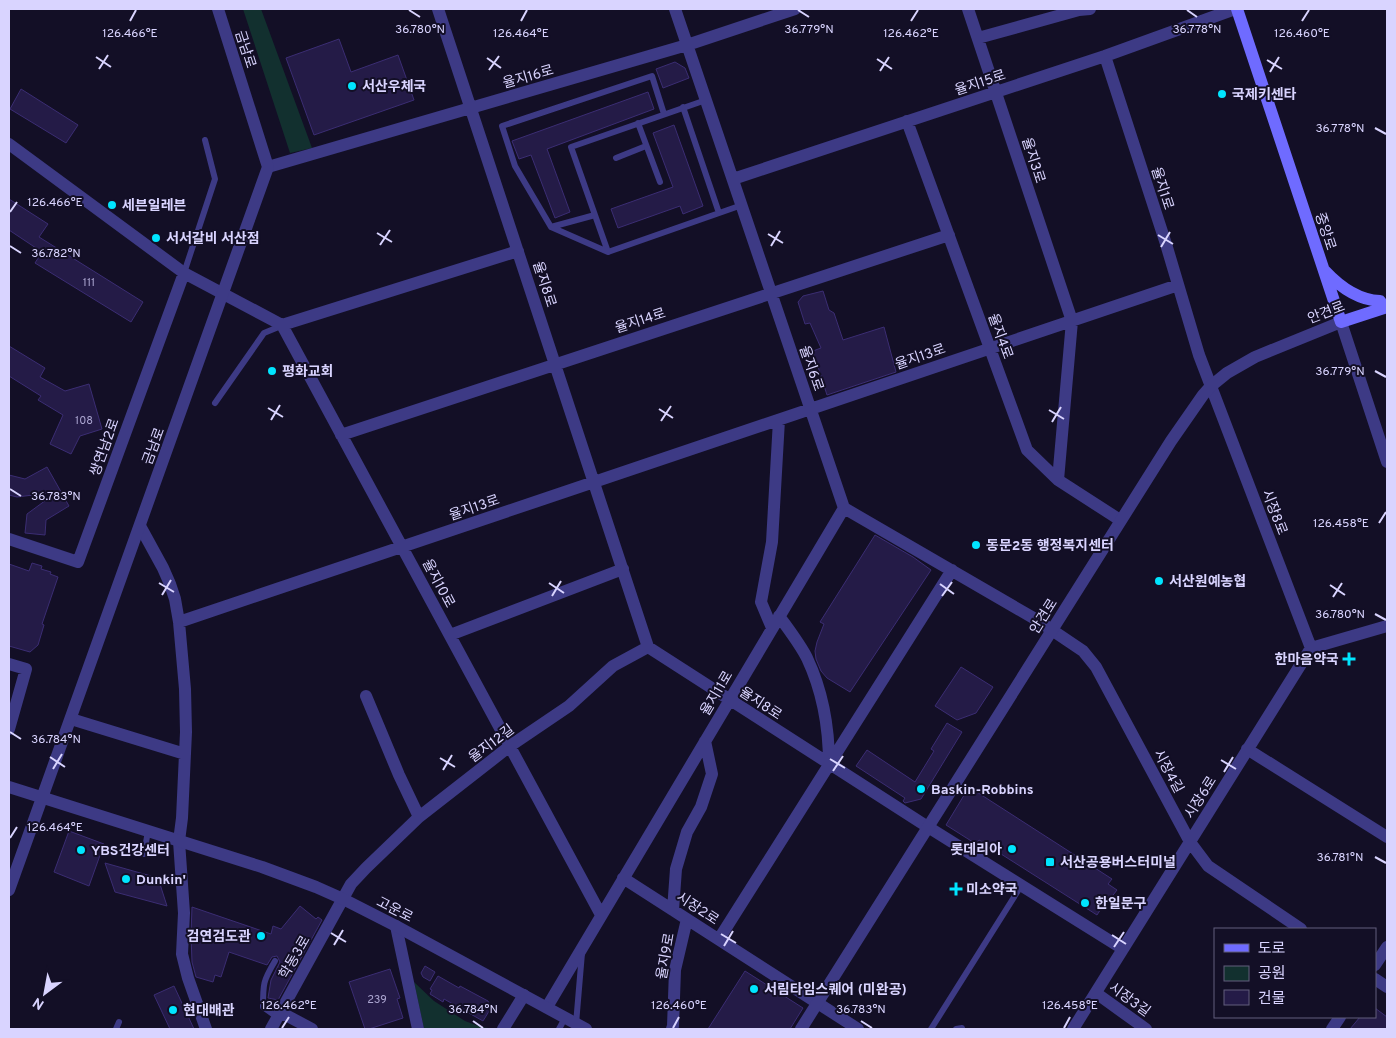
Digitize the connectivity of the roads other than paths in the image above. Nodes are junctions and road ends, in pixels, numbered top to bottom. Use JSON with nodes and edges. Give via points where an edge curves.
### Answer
{"nodes":[{"id":1,"x":218,"y":9,"type":"edge"},
{"id":2,"x":438,"y":9,"type":"edge"},
{"id":3,"x":675,"y":9,"type":"edge"},
{"id":4,"x":795,"y":9,"type":"edge"},
{"id":5,"x":968,"y":9,"type":"edge"},
{"id":6,"x":1090,"y":9,"type":"edge"},
{"id":7,"x":1236,"y":9,"type":"edge"},
{"id":8,"x":978,"y":38,"type":"junction"},
{"id":9,"x":687,"y":45,"type":"junction"},
{"id":10,"x":1105,"y":56,"type":"junction"},
{"id":11,"x":996,"y":92,"type":"junction"},
{"id":12,"x":706,"y":100,"type":"junction"},
{"id":13,"x":683,"y":107,"type":"junction"},
{"id":14,"x":471,"y":108,"type":"junction"},
{"id":15,"x":664,"y":114,"type":"junction"},
{"id":16,"x":907,"y":121,"type":"junction"},
{"id":17,"x":638,"y":123,"type":"junction"},
{"id":18,"x":205,"y":140,"type":"dead end"},
{"id":19,"x":646,"y":146,"type":"junction"},
{"id":20,"x":10,"y":148,"type":"edge"},
{"id":21,"x":616,"y":158,"type":"dead end"},
{"id":22,"x":268,"y":167,"type":"junction"},
{"id":23,"x":732,"y":179,"type":"junction"},
{"id":24,"x":660,"y":182,"type":"dead end"},
{"id":25,"x":742,"y":205,"type":"junction"},
{"id":26,"x":718,"y":213,"type":"junction"},
{"id":27,"x":594,"y":215,"type":"junction"},
{"id":28,"x":551,"y":227,"type":"junction"},
{"id":29,"x":949,"y":235,"type":"junction"},
{"id":30,"x":518,"y":251,"type":"junction"},
{"id":31,"x":608,"y":252,"type":"junction"},
{"id":32,"x":1323,"y":269,"type":"junction"},
{"id":33,"x":184,"y":274,"type":"junction"},
{"id":34,"x":1178,"y":285,"type":"junction"},
{"id":35,"x":771,"y":293,"type":"junction"},
{"id":36,"x":223,"y":294,"type":"junction"},
{"id":37,"x":1386,"y":307,"type":"edge"},
{"id":38,"x":1072,"y":321,"type":"junction"},
{"id":39,"x":1341,"y":322,"type":"junction"},
{"id":40,"x":282,"y":325,"type":"junction"},
{"id":41,"x":990,"y":348,"type":"junction"},
{"id":42,"x":555,"y":364,"type":"junction"},
{"id":43,"x":1211,"y":386,"type":"junction"},
{"id":44,"x":215,"y":403,"type":"dead end"},
{"id":45,"x":810,"y":409,"type":"junction"},
{"id":46,"x":779,"y":420,"type":"junction"},
{"id":47,"x":341,"y":435,"type":"junction"},
{"id":48,"x":1387,"y":462,"type":"edge"},
{"id":49,"x":1058,"y":480,"type":"junction"},
{"id":50,"x":594,"y":482,"type":"junction"},
{"id":51,"x":844,"y":508,"type":"junction"},
{"id":52,"x":1120,"y":520,"type":"junction"},
{"id":53,"x":140,"y":526,"type":"junction"},
{"id":54,"x":9,"y":539,"type":"edge"},
{"id":55,"x":402,"y":547,"type":"junction"},
{"id":56,"x":623,"y":569,"type":"junction"},
{"id":57,"x":952,"y":570,"type":"junction"},
{"id":58,"x":779,"y":616,"type":"junction"},
{"id":59,"x":179,"y":622,"type":"junction"},
{"id":60,"x":1387,"y":626,"type":"edge"},
{"id":61,"x":772,"y":628,"type":"junction"},
{"id":62,"x":1052,"y":629,"type":"junction"},
{"id":63,"x":450,"y":636,"type":"junction"},
{"id":64,"x":648,"y":647,"type":"junction"},
{"id":65,"x":1311,"y":648,"type":"junction"},
{"id":66,"x":9,"y":664,"type":"edge"},
{"id":67,"x":366,"y":696,"type":"dead end"},
{"id":68,"x":729,"y":700,"type":"junction"},
{"id":69,"x":71,"y":719,"type":"junction"},
{"id":70,"x":9,"y":729,"type":"edge"},
{"id":71,"x":705,"y":741,"type":"junction"},
{"id":72,"x":510,"y":746,"type":"junction"},
{"id":73,"x":1247,"y":750,"type":"junction"},
{"id":74,"x":185,"y":754,"type":"junction"},
{"id":75,"x":830,"y":764,"type":"junction"},
{"id":76,"x":9,"y":787,"type":"edge"},
{"id":77,"x":42,"y":798,"type":"junction"},
{"id":78,"x":419,"y":817,"type":"junction"},
{"id":79,"x":928,"y":827,"type":"junction"},
{"id":80,"x":148,"y":831,"type":"junction"},
{"id":81,"x":1387,"y":837,"type":"edge"},
{"id":82,"x":179,"y":841,"type":"junction"},
{"id":83,"x":1190,"y":842,"type":"junction"},
{"id":84,"x":144,"y":854,"type":"dead end"},
{"id":85,"x":623,"y":878,"type":"junction"},
{"id":86,"x":1021,"y":886,"type":"junction"},
{"id":87,"x":9,"y":890,"type":"edge"},
{"id":88,"x":343,"y":899,"type":"junction"},
{"id":89,"x":673,"y":910,"type":"junction"},
{"id":90,"x":601,"y":914,"type":"junction"},
{"id":91,"x":687,"y":919,"type":"junction"},
{"id":92,"x":396,"y":926,"type":"junction"},
{"id":93,"x":1300,"y":928,"type":"edge"},
{"id":94,"x":718,"y":939,"type":"junction"},
{"id":95,"x":583,"y":945,"type":"junction"},
{"id":96,"x":1387,"y":947,"type":"edge"},
{"id":97,"x":1123,"y":949,"type":"junction"},
{"id":98,"x":275,"y":961,"type":"dead end"},
{"id":99,"x":1376,"y":964,"type":"edge"},
{"id":100,"x":1376,"y":980,"type":"edge"},
{"id":101,"x":1387,"y":988,"type":"edge"},
{"id":102,"x":1096,"y":992,"type":"junction"},
{"id":103,"x":524,"y":995,"type":"junction"},
{"id":104,"x":818,"y":1003,"type":"junction"},
{"id":105,"x":546,"y":1007,"type":"junction"},
{"id":106,"x":278,"y":1014,"type":"junction"},
{"id":107,"x":1339,"y":1018,"type":"edge"},
{"id":108,"x":119,"y":1022,"type":"dead end"},
{"id":109,"x":576,"y":1024,"type":"edge"},
{"id":110,"x":116,"y":1029,"type":"edge"},
{"id":111,"x":206,"y":1029,"type":"edge"},
{"id":112,"x":270,"y":1029,"type":"edge"},
{"id":113,"x":312,"y":1029,"type":"edge"},
{"id":114,"x":418,"y":1029,"type":"edge"},
{"id":115,"x":503,"y":1029,"type":"edge"},
{"id":116,"x":559,"y":1029,"type":"edge"},
{"id":117,"x":672,"y":1029,"type":"edge"},
{"id":118,"x":801,"y":1029,"type":"edge"},
{"id":119,"x":858,"y":1029,"type":"edge"},
{"id":120,"x":931,"y":1029,"type":"edge"},
{"id":121,"x":1073,"y":1029,"type":"edge"},
{"id":122,"x":1146,"y":1029,"type":"edge"},
{"id":123,"x":1332,"y":1029,"type":"edge"}],
"edges":[{"from":1,"to":22,"type":"street","name":"금남로"},
{"from":2,"to":14,"type":"street","name":"율지8로"},
{"from":3,"to":9,"type":"street","name":"율지6로"},
{"from":4,"to":9,"type":"street","name":"율지16로"},
{"from":5,"to":8,"type":"street","name":"율지3로"},
{"from":6,"to":8,"type":"street"},
{"from":7,"to":10,"type":"street","name":"율지15로"},
{"from":7,"to":32,"type":"main road","name":"중앙로"},
{"from":8,"to":11,"type":"street","name":"율지3로"},
{"from":9,"to":12,"type":"street","name":"율지6로"},
{"from":9,"to":14,"type":"street","name":"율지16로"},
{"from":10,"to":11,"type":"street","name":"율지15로"},
{"from":10,"to":34,"type":"street","name":"율지1로"},
{"from":11,"to":16,"type":"street","name":"율지15로"},
{"from":11,"to":38,"type":"street","name":"율지3로"},
{"from":12,"to":13,"type":"lane"},
{"from":12,"to":23,"type":"street","name":"율지6로"},
{"from":13,"to":15,"type":"lane"},
{"from":13,"to":26,"type":"lane"},
{"from":14,"to":22,"type":"street","name":"율지16로"},
{"from":14,"to":30,"type":"street","name":"율지8로"},
{"from":15,"to":17,"type":"lane"},
{"from":15,"to":28,"type":"lane","via":[[652,76],[502,126],[515,166]]},
{"from":16,"to":23,"type":"street","name":"율지15로"},
{"from":16,"to":29,"type":"street","name":"율지4로"},
{"from":17,"to":19,"type":"lane"},
{"from":17,"to":27,"type":"lane","via":[[570,147]]},
{"from":18,"to":33,"type":"lane","via":[[214,179]]},
{"from":19,"to":21,"type":"lane"},
{"from":19,"to":24,"type":"lane"},
{"from":20,"to":33,"type":"street"},
{"from":22,"to":36,"type":"street","name":"금남로"},
{"from":23,"to":25,"type":"street","name":"율지6로"},
{"from":25,"to":26,"type":"lane"},
{"from":25,"to":35,"type":"street","name":"율지6로"},
{"from":26,"to":31,"type":"lane"},
{"from":27,"to":28,"type":"lane"},
{"from":27,"to":31,"type":"lane"},
{"from":28,"to":31,"type":"lane"},
{"from":29,"to":35,"type":"street","name":"율지14로"},
{"from":29,"to":41,"type":"street","name":"율지4로"},
{"from":30,"to":40,"type":"street"},
{"from":30,"to":42,"type":"street","name":"율지8로"},
{"from":32,"to":37,"type":"main road","via":[[1349,291]]},
{"from":32,"to":39,"type":"main road","name":"중앙로"},
{"from":33,"to":36,"type":"street"},
{"from":33,"to":54,"type":"street","name":"쌍연남2로","via":[[78,562]]},
{"from":34,"to":38,"type":"street","name":"율지13로"},
{"from":34,"to":43,"type":"street","name":"율지1로"},
{"from":35,"to":42,"type":"street","name":"율지14로"},
{"from":35,"to":45,"type":"street","name":"율지6로"},
{"from":36,"to":40,"type":"street"},
{"from":36,"to":53,"type":"street","name":"금남로"},
{"from":37,"to":39,"type":"main road","name":"안견로"},
{"from":38,"to":41,"type":"street","name":"율지13로"},
{"from":38,"to":49,"type":"street"},
{"from":39,"to":43,"type":"street","name":"안견로","via":[[1246,362]]},
{"from":39,"to":48,"type":"street","name":"중앙로"},
{"from":40,"to":44,"type":"lane","via":[[264,333]]},
{"from":40,"to":47,"type":"street","name":"율지10로"},
{"from":41,"to":45,"type":"street","name":"율지13로"},
{"from":41,"to":49,"type":"street","name":"율지4로","via":[[1026,450]]},
{"from":42,"to":47,"type":"street","name":"율지14로"},
{"from":42,"to":50,"type":"street","name":"율지8로"},
{"from":43,"to":52,"type":"street","name":"안견로"},
{"from":43,"to":65,"type":"street","name":"시장8로"},
{"from":45,"to":46,"type":"street","name":"율지13로"},
{"from":45,"to":51,"type":"street","name":"율지6로"},
{"from":46,"to":50,"type":"street","name":"율지13로"},
{"from":46,"to":61,"type":"street","via":[[772,542],[761,602]]},
{"from":47,"to":55,"type":"street","name":"율지10로"},
{"from":49,"to":52,"type":"street","name":"율지4로"},
{"from":50,"to":55,"type":"street","name":"율지13로"},
{"from":50,"to":56,"type":"street","name":"율지8로"},
{"from":51,"to":57,"type":"street"},
{"from":51,"to":58,"type":"street","name":"율지11로"},
{"from":52,"to":62,"type":"street","name":"안견로"},
{"from":53,"to":59,"type":"street","via":[[170,584]]},
{"from":53,"to":69,"type":"street","name":"금남로"},
{"from":55,"to":59,"type":"street","name":"율지13로"},
{"from":55,"to":63,"type":"street","name":"율지10로"},
{"from":56,"to":63,"type":"street"},
{"from":56,"to":64,"type":"street","name":"율지8로"},
{"from":57,"to":62,"type":"street"},
{"from":57,"to":75,"type":"street"},
{"from":58,"to":61,"type":"street","name":"율지11로"},
{"from":58,"to":75,"type":"street","via":[[807,658],[818,687],[830,739]]},
{"from":59,"to":74,"type":"street","via":[[185,689]]},
{"from":60,"to":65,"type":"street"},
{"from":61,"to":68,"type":"street","name":"율지11로"},
{"from":62,"to":79,"type":"street","name":"안견로"},
{"from":62,"to":83,"type":"street","name":"시장4길","via":[[1084,651],[1092,661]]},
{"from":63,"to":72,"type":"street","name":"율지10로"},
{"from":64,"to":68,"type":"street","name":"율지8로"},
{"from":64,"to":72,"type":"street","name":"율지12길","via":[[613,666],[569,706]]},
{"from":65,"to":73,"type":"street","name":"시장6로"},
{"from":66,"to":70,"type":"street","via":[[26,669]]},
{"from":67,"to":78,"type":"street"},
{"from":68,"to":71,"type":"street","name":"율지11로"},
{"from":68,"to":75,"type":"street","name":"율지8로"},
{"from":69,"to":74,"type":"street"},
{"from":69,"to":77,"type":"street","name":"금남로"},
{"from":71,"to":85,"type":"street","name":"율지11로"},
{"from":71,"to":89,"type":"street","via":[[712,774],[701,807],[687,832],[676,869]]},
{"from":72,"to":78,"type":"street","name":"율지12길"},
{"from":72,"to":90,"type":"street","name":"율지10로"},
{"from":73,"to":81,"type":"street"},
{"from":73,"to":83,"type":"street","name":"시장6로"},
{"from":74,"to":82,"type":"street"},
{"from":75,"to":79,"type":"street","name":"율지8로"},
{"from":75,"to":94,"type":"street"},
{"from":76,"to":77,"type":"street","name":"고운로"},
{"from":77,"to":80,"type":"street","name":"고운로"},
{"from":77,"to":87,"type":"street","name":"금남로"},
{"from":78,"to":88,"type":"street","name":"율지12길","via":[[351,884]]},
{"from":79,"to":86,"type":"street","name":"율지8로"},
{"from":79,"to":104,"type":"street","name":"안견로"},
{"from":80,"to":82,"type":"street","name":"고운로"},
{"from":80,"to":84,"type":"lane"},
{"from":82,"to":88,"type":"street","name":"고운로","via":[[280,873]]},
{"from":82,"to":111,"type":"street","via":[[184,913],[183,959]]},
{"from":83,"to":93,"type":"street","name":"시장4길","via":[[1208,866]]},
{"from":83,"to":97,"type":"street","name":"시장6로"},
{"from":85,"to":89,"type":"street","name":"시장2로"},
{"from":85,"to":90,"type":"street","name":"율지11로"},
{"from":86,"to":97,"type":"street","name":"율지8로"},
{"from":86,"to":120,"type":"lane"},
{"from":88,"to":92,"type":"street","name":"고운로"},
{"from":88,"to":106,"type":"street","name":"학동3로"},
{"from":89,"to":91,"type":"street","name":"시장2로"},
{"from":90,"to":95,"type":"street","name":"율지11로"},
{"from":91,"to":94,"type":"street","name":"시장2로"},
{"from":91,"to":117,"type":"street","name":"율지9로","via":[[674,970]]},
{"from":92,"to":103,"type":"street","name":"고운로"},
{"from":92,"to":114,"type":"street"},
{"from":94,"to":104,"type":"street","name":"시장2로"},
{"from":95,"to":105,"type":"street","name":"율지11로"},
{"from":95,"to":109,"type":"lane"},
{"from":96,"to":99,"type":"street"},
{"from":97,"to":102,"type":"street","name":"시장6로"},
{"from":98,"to":106,"type":"lane","via":[[263,986],[263,1007]]},
{"from":100,"to":101,"type":"street"},
{"from":102,"to":121,"type":"street","name":"시장6로"},
{"from":102,"to":122,"type":"street","name":"시장3길"},
{"from":103,"to":105,"type":"street","name":"고운로"},
{"from":103,"to":115,"type":"street"},
{"from":104,"to":118,"type":"street","name":"안견로"},
{"from":104,"to":119,"type":"street","name":"시장2로"},
{"from":105,"to":109,"type":"street","name":"고운로"},
{"from":106,"to":112,"type":"street","name":"학동3로"},
{"from":106,"to":113,"type":"street"},
{"from":107,"to":123,"type":"street"},
{"from":108,"to":110,"type":"lane"},
{"from":109,"to":116,"type":"lane"}]}
